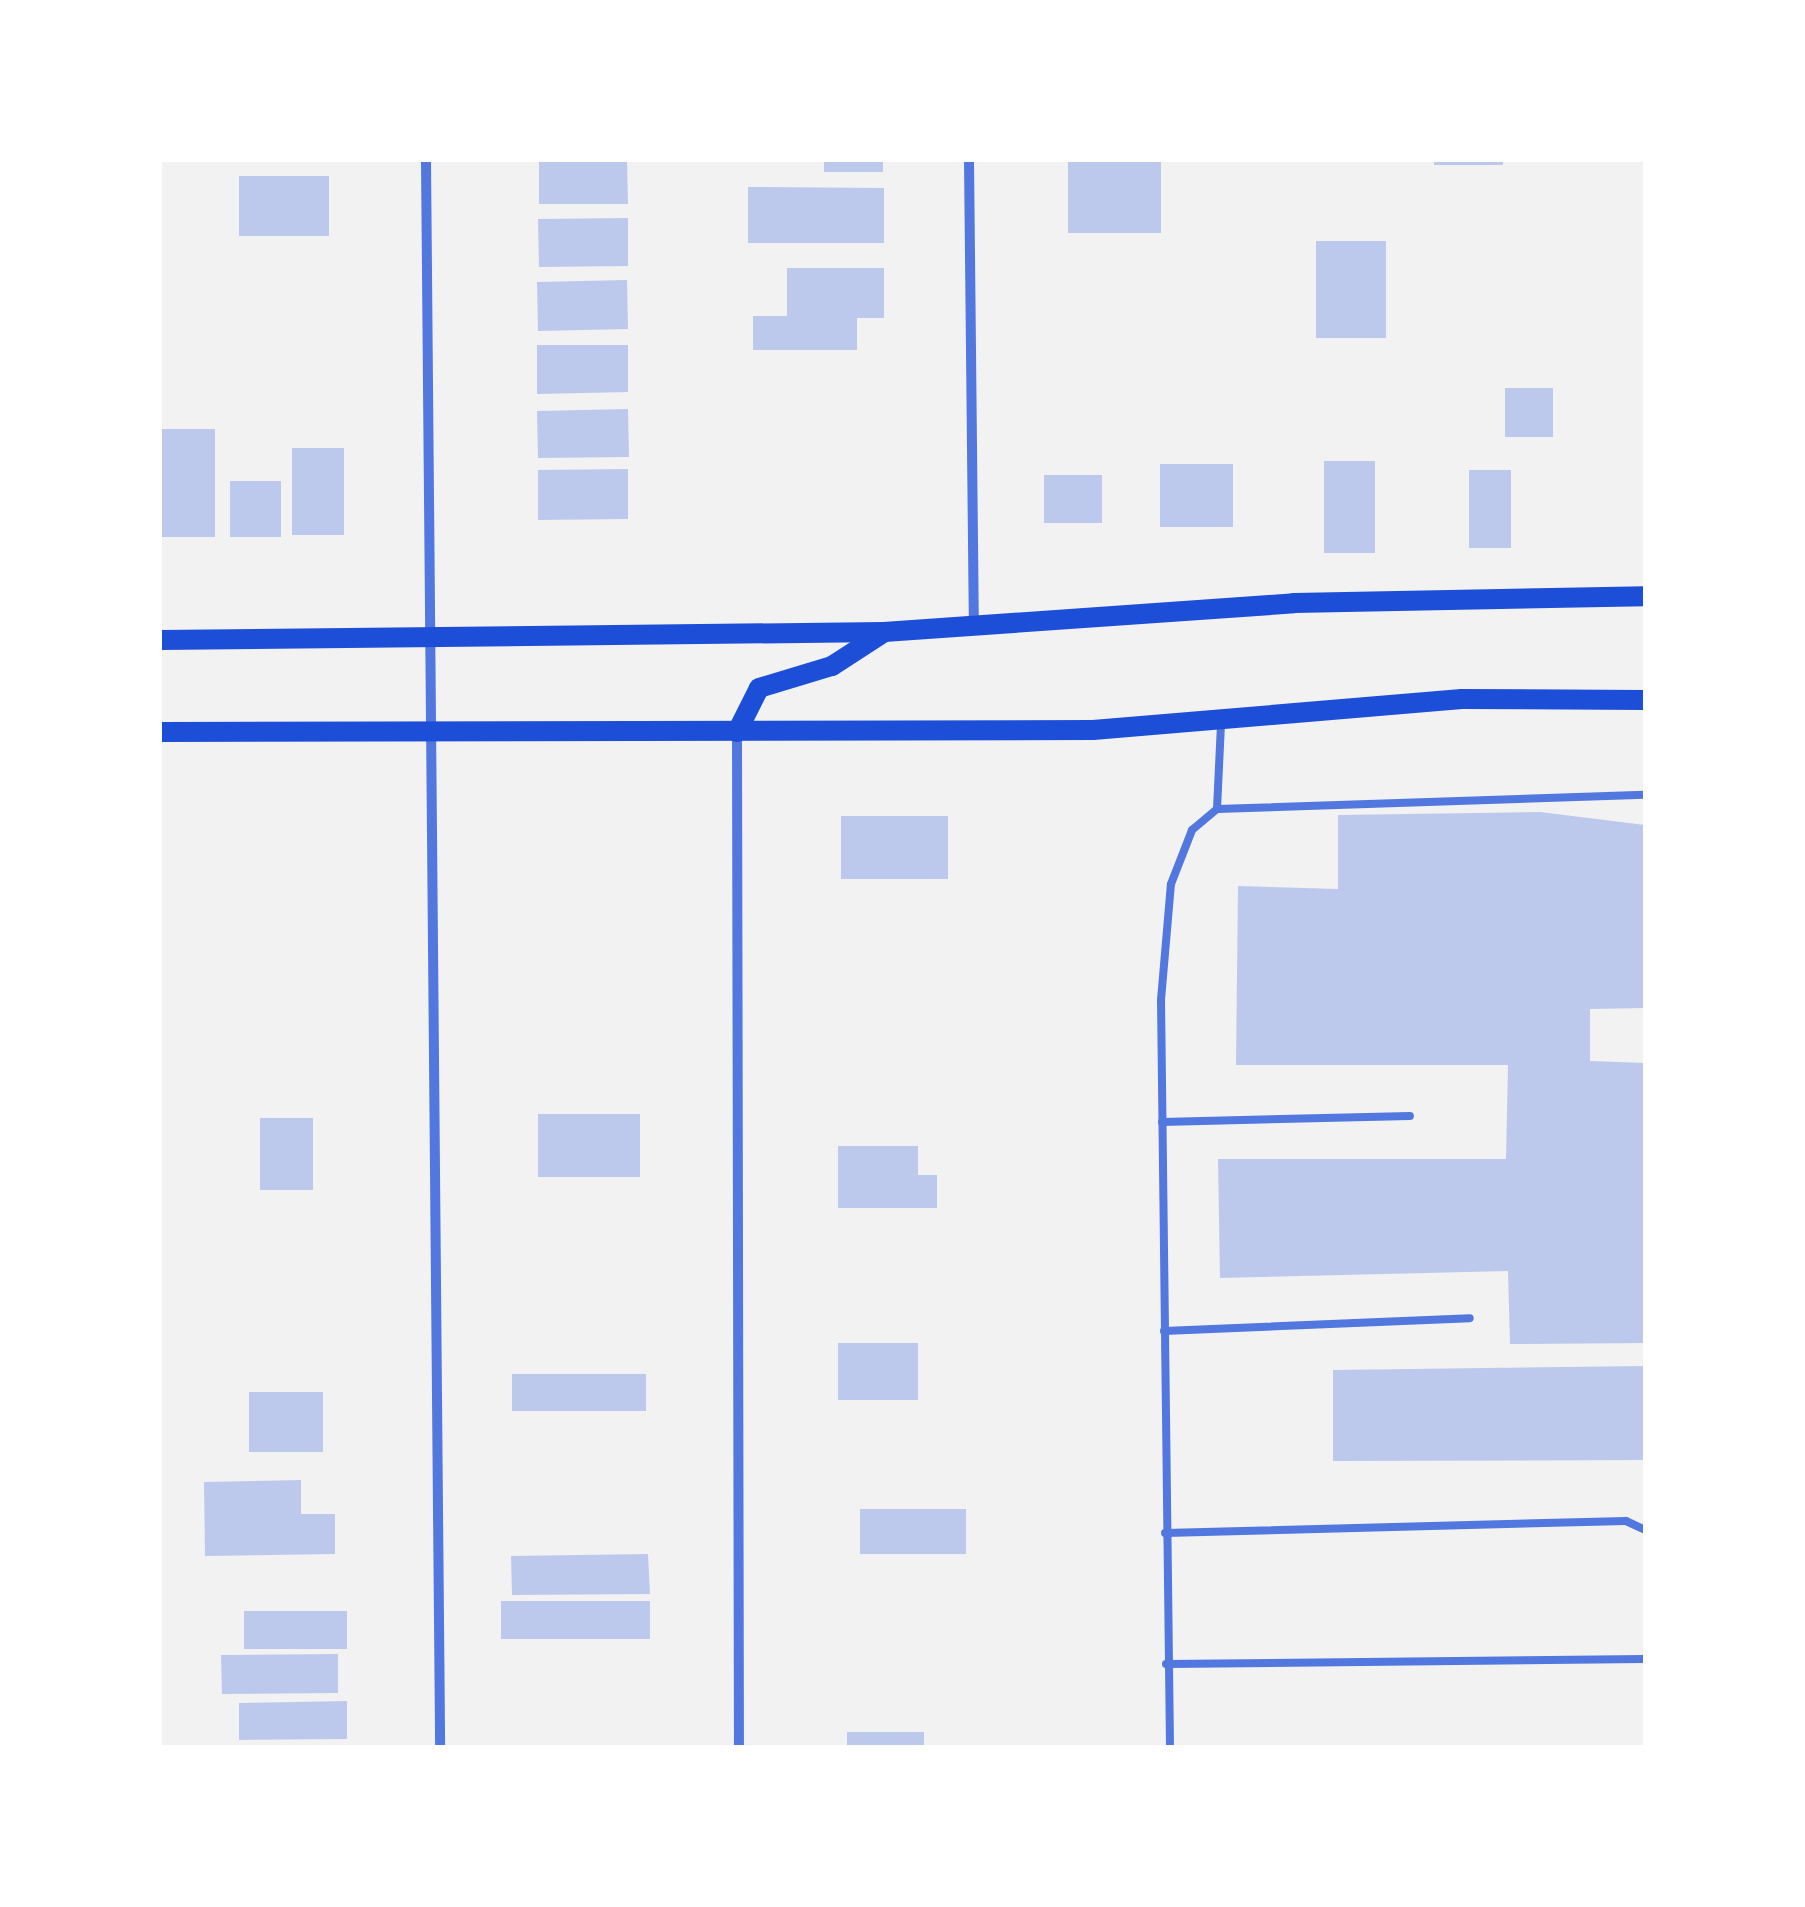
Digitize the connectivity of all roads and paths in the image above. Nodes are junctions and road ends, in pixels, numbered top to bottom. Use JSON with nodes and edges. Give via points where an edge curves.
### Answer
{"nodes":[{"id":1,"x":426,"y":160,"type":"edge"},
{"id":2,"x":969,"y":160,"type":"edge"},
{"id":3,"x":1645,"y":596,"type":"edge"},
{"id":4,"x":974,"y":628,"type":"junction"},
{"id":5,"x":884,"y":632,"type":"junction"},
{"id":6,"x":429,"y":638,"type":"junction"},
{"id":7,"x":160,"y":640,"type":"edge"},
{"id":8,"x":1645,"y":700,"type":"edge"},
{"id":9,"x":1221,"y":720,"type":"junction"},
{"id":10,"x":430,"y":729,"type":"junction"},
{"id":11,"x":160,"y":732,"type":"edge"},
{"id":12,"x":737,"y":732,"type":"junction"},
{"id":13,"x":1645,"y":794,"type":"edge"},
{"id":14,"x":1217,"y":808,"type":"junction"},
{"id":15,"x":1410,"y":1116,"type":"dead end"},
{"id":16,"x":1162,"y":1122,"type":"junction"},
{"id":17,"x":1470,"y":1318,"type":"dead end"},
{"id":18,"x":1164,"y":1332,"type":"junction"},
{"id":19,"x":1645,"y":1530,"type":"edge"},
{"id":20,"x":1165,"y":1533,"type":"junction"},
{"id":21,"x":1645,"y":1659,"type":"edge"},
{"id":22,"x":1166,"y":1664,"type":"junction"},
{"id":23,"x":440,"y":1747,"type":"edge"},
{"id":24,"x":739,"y":1747,"type":"edge"},
{"id":25,"x":1170,"y":1747,"type":"edge"}],
"edges":[{"from":1,"to":6,"type":"street"},
{"from":2,"to":4,"type":"street"},
{"from":3,"to":4,"type":"main road","via":[[1294,603]]},
{"from":4,"to":5,"type":"main road"},
{"from":5,"to":6,"type":"main road"},
{"from":5,"to":12,"type":"main road","via":[[832,666],[759,688]]},
{"from":6,"to":7,"type":"main road"},
{"from":6,"to":10,"type":"street"},
{"from":8,"to":9,"type":"main road","via":[[1462,699]]},
{"from":9,"to":12,"type":"main road","via":[[1093,730]]},
{"from":9,"to":14,"type":"lane"},
{"from":10,"to":11,"type":"main road"},
{"from":10,"to":12,"type":"main road"},
{"from":10,"to":23,"type":"street"},
{"from":12,"to":24,"type":"street"},
{"from":13,"to":14,"type":"lane"},
{"from":14,"to":16,"type":"lane","via":[[1192,830],[1170,884]]},
{"from":15,"to":16,"type":"lane"},
{"from":16,"to":18,"type":"lane"},
{"from":17,"to":18,"type":"lane"},
{"from":18,"to":20,"type":"lane"},
{"from":19,"to":20,"type":"lane","via":[[1626,1521]]},
{"from":20,"to":22,"type":"lane"},
{"from":21,"to":22,"type":"lane"},
{"from":22,"to":25,"type":"lane"}]}
